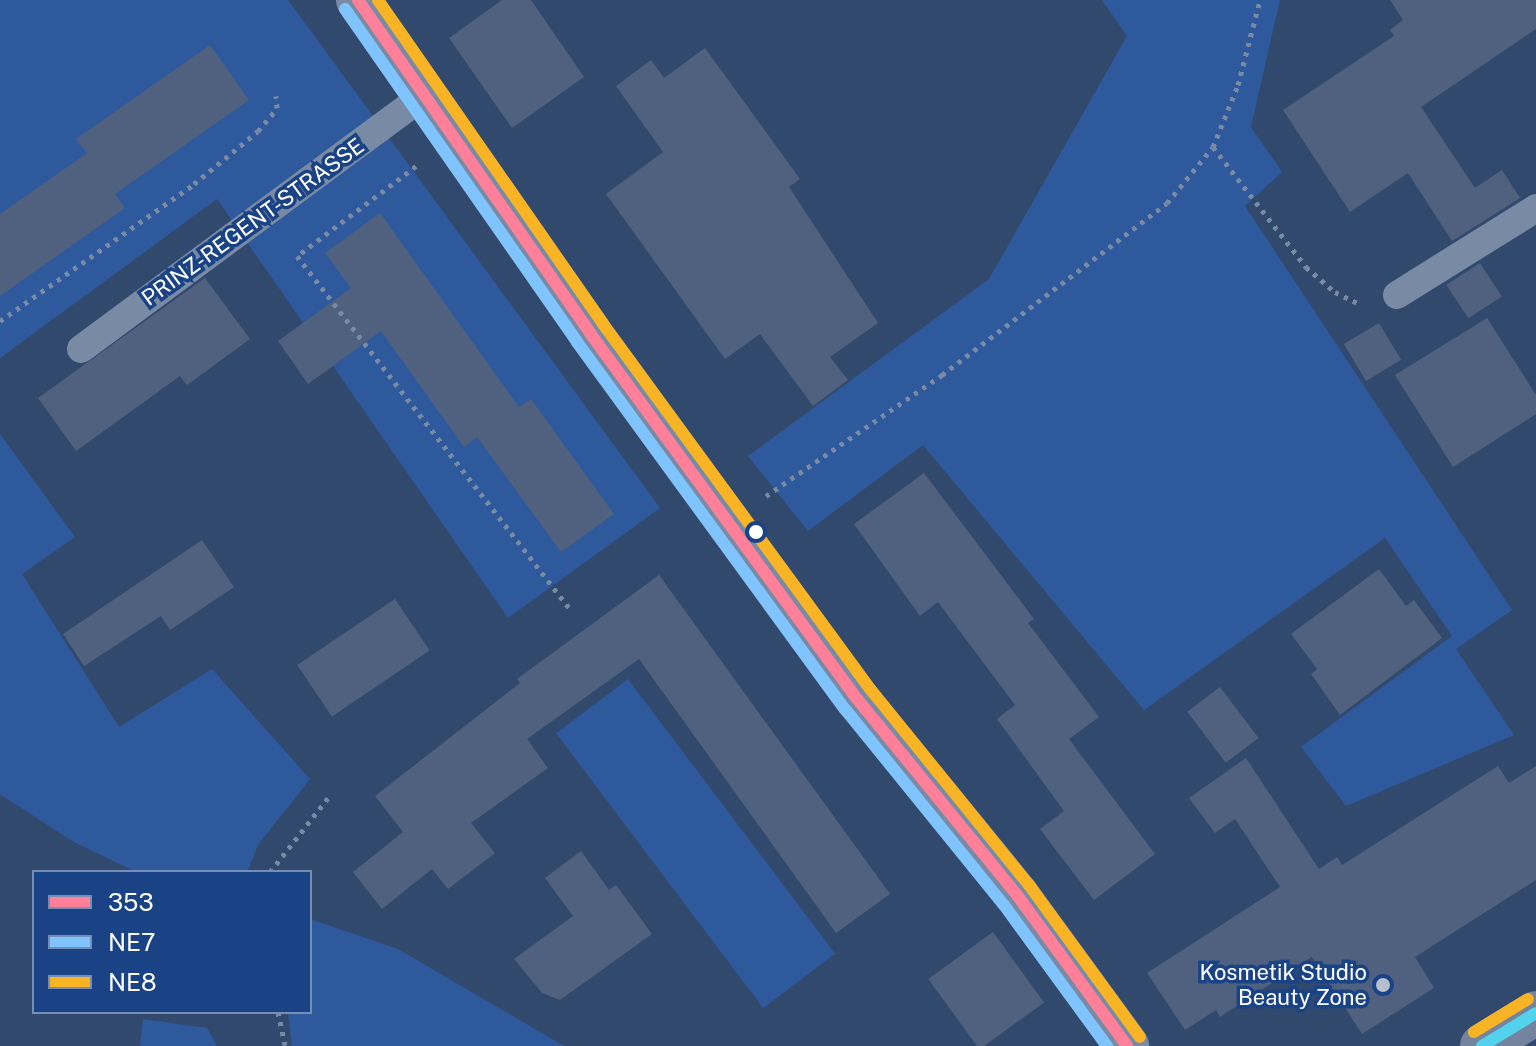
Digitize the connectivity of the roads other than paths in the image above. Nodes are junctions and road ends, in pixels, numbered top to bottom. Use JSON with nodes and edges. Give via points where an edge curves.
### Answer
{"nodes":[{"id":1,"x":358,"y":0,"type":"edge"},
{"id":2,"x":425,"y":94,"type":"junction"},
{"id":3,"x":1536,"y":208,"type":"edge"},
{"id":4,"x":1397,"y":295,"type":"road end"},
{"id":5,"x":81,"y":349,"type":"dead end"},
{"id":6,"x":1536,"y":1013,"type":"edge"},
{"id":7,"x":1127,"y":1046,"type":"edge"},
{"id":8,"x":1482,"y":1046,"type":"edge"}],
"edges":[{"from":1,"to":2,"type":"street"},
{"from":2,"to":5,"type":"lane","name":"PRINZ-REGENT-STRASSE"},
{"from":2,"to":7,"type":"street","via":[[858,700],[1017,895]]},
{"from":3,"to":4,"type":"lane"},
{"from":6,"to":8,"type":"street"}]}
